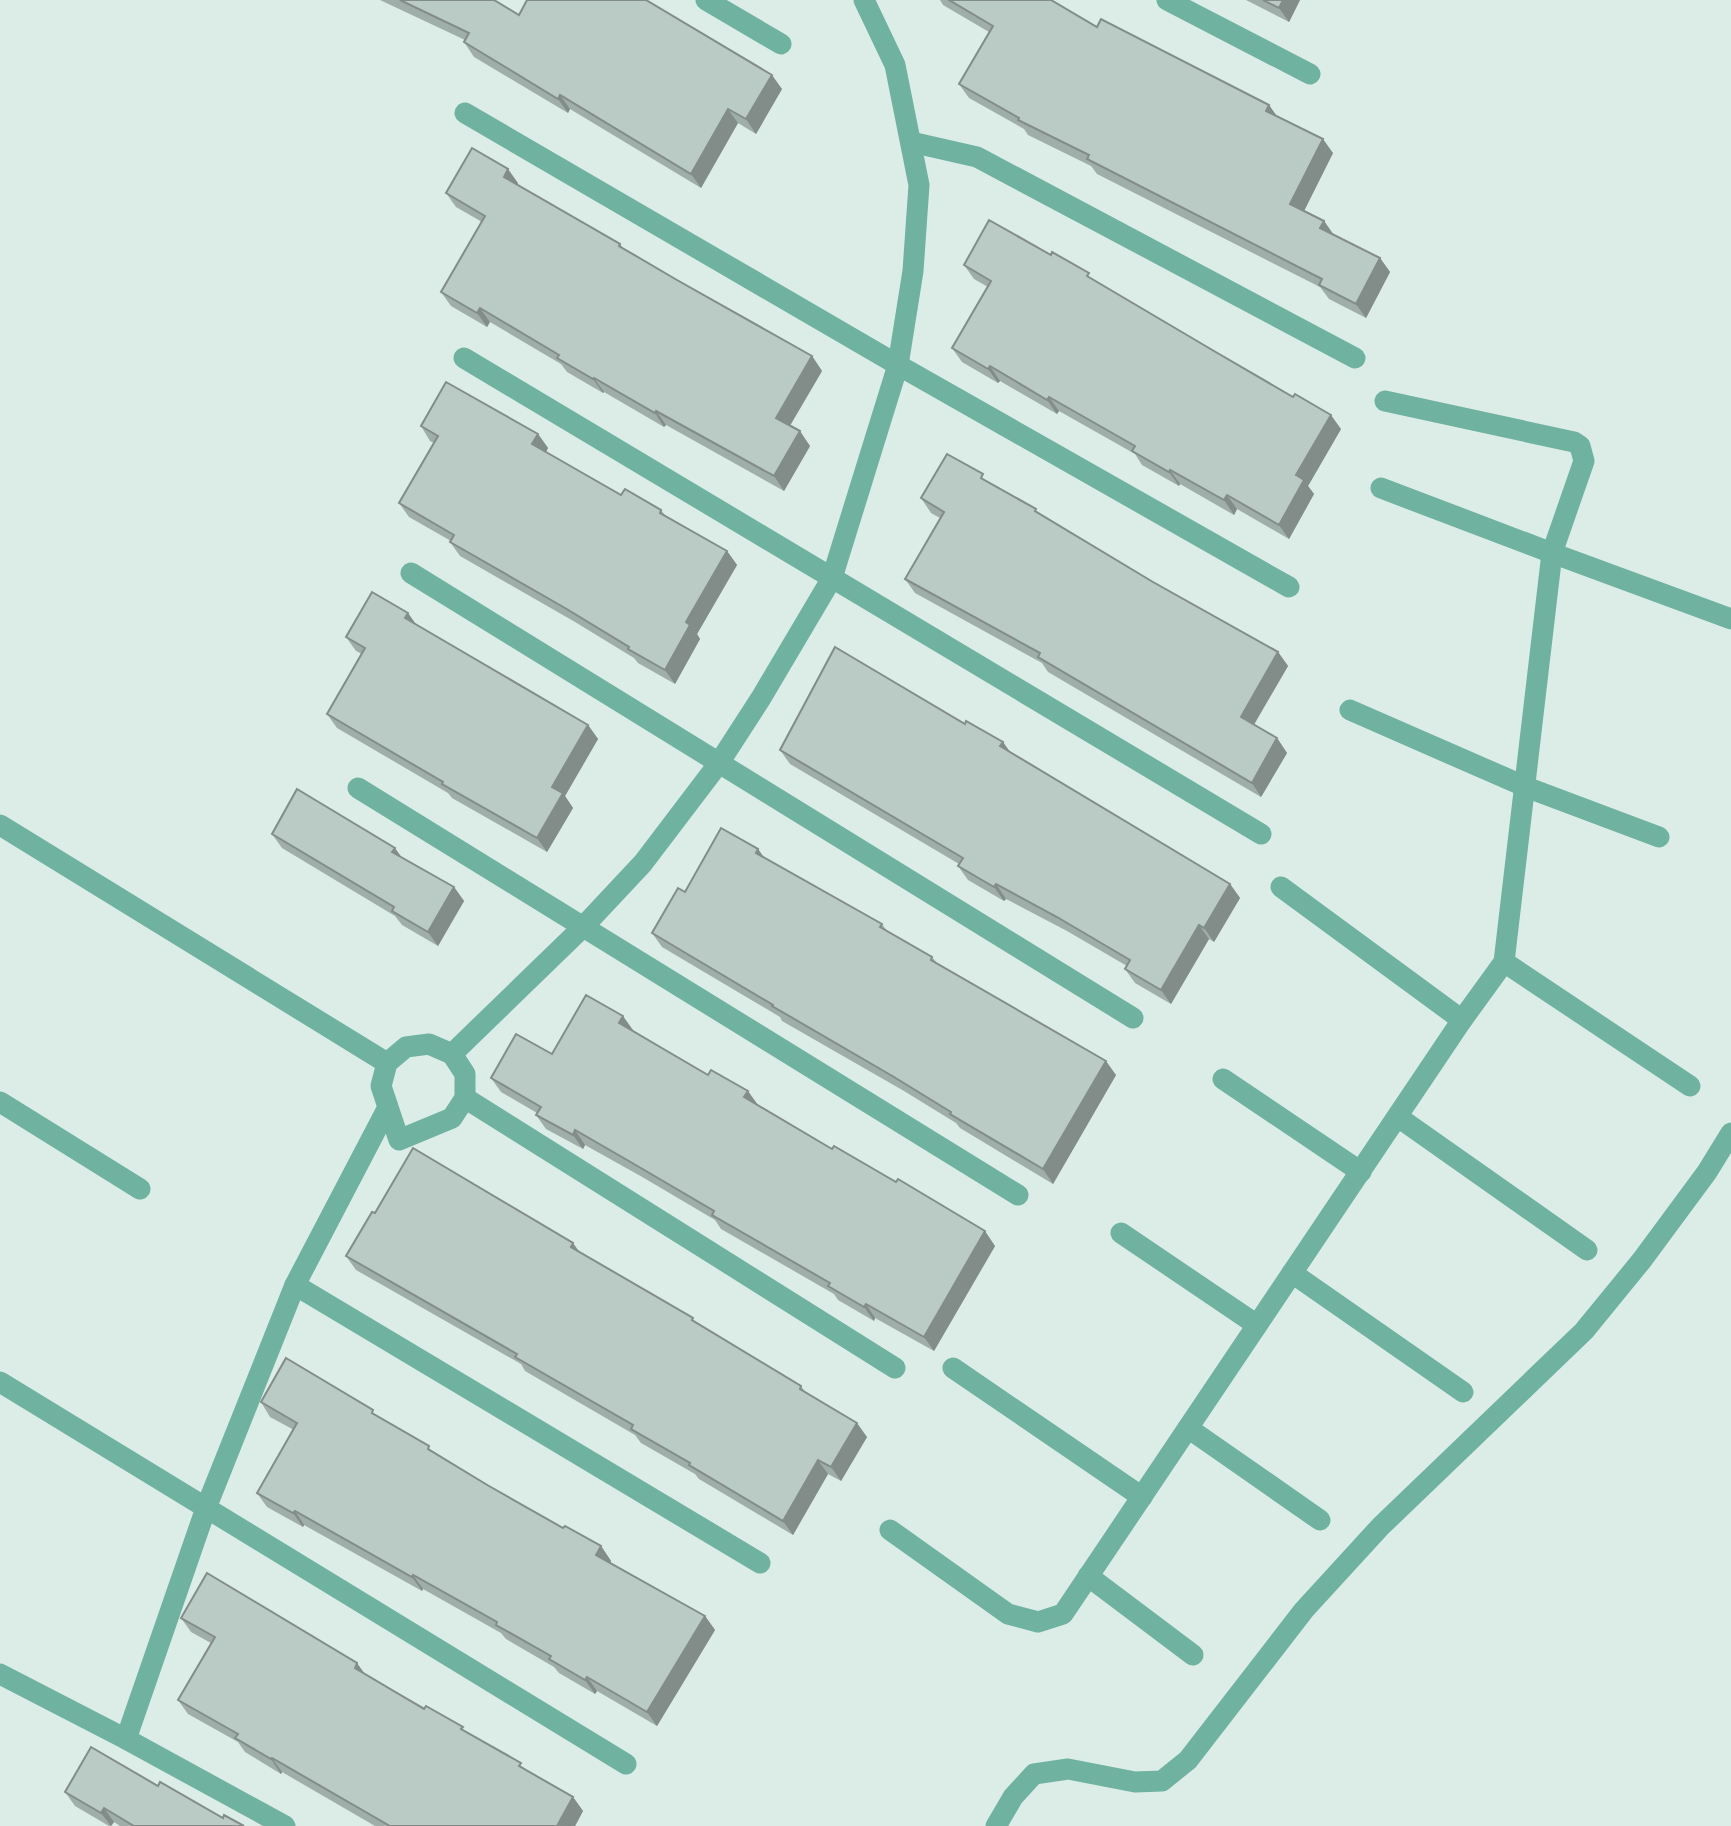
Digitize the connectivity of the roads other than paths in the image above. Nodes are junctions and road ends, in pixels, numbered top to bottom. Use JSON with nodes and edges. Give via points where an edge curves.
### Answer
{"nodes":[{"id":1,"x":706,"y":0,"type":"edge"},
{"id":2,"x":864,"y":0,"type":"edge"},
{"id":3,"x":1167,"y":0,"type":"edge"},
{"id":4,"x":781,"y":44,"type":"dead end"},
{"id":5,"x":1310,"y":74,"type":"dead end"},
{"id":6,"x":465,"y":113,"type":"dead end"},
{"id":7,"x":911,"y":142,"type":"junction"},
{"id":8,"x":464,"y":358,"type":"dead end"},
{"id":9,"x":1355,"y":358,"type":"dead end"},
{"id":10,"x":898,"y":365,"type":"junction"},
{"id":11,"x":1385,"y":401,"type":"dead end"},
{"id":12,"x":1381,"y":488,"type":"dead end"},
{"id":13,"x":1552,"y":553,"type":"junction"},
{"id":14,"x":411,"y":573,"type":"dead end"},
{"id":15,"x":832,"y":578,"type":"junction"},
{"id":16,"x":1289,"y":587,"type":"dead end"},
{"id":17,"x":1731,"y":619,"type":"edge"},
{"id":18,"x":1350,"y":710,"type":"dead end"},
{"id":19,"x":719,"y":763,"type":"junction"},
{"id":20,"x":1526,"y":787,"type":"junction"},
{"id":21,"x":358,"y":788,"type":"dead end"},
{"id":22,"x":0,"y":825,"type":"edge"},
{"id":23,"x":1261,"y":834,"type":"dead end"},
{"id":24,"x":1659,"y":836,"type":"dead end"},
{"id":25,"x":1282,"y":887,"type":"dead end"},
{"id":26,"x":584,"y":926,"type":"junction"},
{"id":27,"x":1504,"y":962,"type":"junction"},
{"id":28,"x":1133,"y":1018,"type":"dead end"},
{"id":29,"x":1462,"y":1020,"type":"junction"},
{"id":30,"x":452,"y":1054,"type":"junction"},
{"id":31,"x":387,"y":1063,"type":"junction"},
{"id":32,"x":1223,"y":1080,"type":"dead end"},
{"id":33,"x":1690,"y":1086,"type":"dead end"},
{"id":34,"x":465,"y":1098,"type":"junction"},
{"id":35,"x":0,"y":1102,"type":"edge"},
{"id":36,"x":387,"y":1108,"type":"junction"},
{"id":37,"x":1398,"y":1117,"type":"junction"},
{"id":38,"x":1731,"y":1133,"type":"edge"},
{"id":39,"x":1361,"y":1172,"type":"junction"},
{"id":40,"x":140,"y":1189,"type":"dead end"},
{"id":41,"x":1018,"y":1195,"type":"dead end"},
{"id":42,"x":1121,"y":1233,"type":"dead end"},
{"id":43,"x":1587,"y":1250,"type":"dead end"},
{"id":44,"x":1292,"y":1273,"type":"junction"},
{"id":45,"x":295,"y":1285,"type":"junction"},
{"id":46,"x":1258,"y":1325,"type":"junction"},
{"id":47,"x":895,"y":1367,"type":"dead end"},
{"id":48,"x":953,"y":1368,"type":"dead end"},
{"id":49,"x":0,"y":1382,"type":"edge"},
{"id":50,"x":1463,"y":1392,"type":"dead end"},
{"id":51,"x":1188,"y":1428,"type":"junction"},
{"id":52,"x":1142,"y":1497,"type":"junction"},
{"id":53,"x":206,"y":1508,"type":"junction"},
{"id":54,"x":1320,"y":1520,"type":"dead end"},
{"id":55,"x":890,"y":1530,"type":"dead end"},
{"id":56,"x":760,"y":1563,"type":"dead end"},
{"id":57,"x":1088,"y":1576,"type":"junction"},
{"id":58,"x":1193,"y":1655,"type":"dead end"},
{"id":59,"x":0,"y":1674,"type":"edge"},
{"id":60,"x":125,"y":1739,"type":"junction"},
{"id":61,"x":626,"y":1764,"type":"dead end"},
{"id":62,"x":285,"y":1826,"type":"edge"},
{"id":63,"x":996,"y":1826,"type":"edge"}],
"edges":[{"from":1,"to":4,"type":"street"},
{"from":2,"to":7,"type":"street","via":[[895,65]]},
{"from":3,"to":5,"type":"street"},
{"from":6,"to":10,"type":"street"},
{"from":7,"to":9,"type":"street","via":[[977,157]]},
{"from":7,"to":10,"type":"street","via":[[919,185],[913,271]]},
{"from":8,"to":15,"type":"street"},
{"from":10,"to":15,"type":"street"},
{"from":10,"to":16,"type":"street"},
{"from":11,"to":13,"type":"street","via":[[1580,446],[1584,461]]},
{"from":12,"to":13,"type":"street"},
{"from":13,"to":17,"type":"street"},
{"from":13,"to":20,"type":"street"},
{"from":14,"to":19,"type":"street"},
{"from":15,"to":19,"type":"street"},
{"from":15,"to":23,"type":"street"},
{"from":18,"to":20,"type":"street"},
{"from":19,"to":26,"type":"street","via":[[643,863]]},
{"from":19,"to":28,"type":"street"},
{"from":20,"to":24,"type":"street"},
{"from":20,"to":27,"type":"street"},
{"from":21,"to":26,"type":"street"},
{"from":22,"to":31,"type":"street"},
{"from":25,"to":29,"type":"street"},
{"from":26,"to":30,"type":"street"},
{"from":26,"to":41,"type":"street"},
{"from":27,"to":29,"type":"street"},
{"from":27,"to":33,"type":"street"},
{"from":29,"to":37,"type":"street"},
{"from":30,"to":31,"type":"street","via":[[429,1044],[406,1047]]},
{"from":30,"to":34,"type":"street","via":[[465,1074]]},
{"from":31,"to":36,"type":"street","via":[[381,1086]]},
{"from":32,"to":39,"type":"street"},
{"from":34,"to":36,"type":"street","via":[[452,1118],[399,1140]]},
{"from":34,"to":47,"type":"street"},
{"from":35,"to":40,"type":"street"},
{"from":36,"to":45,"type":"street"},
{"from":37,"to":39,"type":"street"},
{"from":37,"to":43,"type":"street"},
{"from":38,"to":63,"type":"street","via":[[1683,1205],[1584,1331],[1381,1526],[1304,1610],[1188,1760],[1162,1781],[1135,1782],[1069,1769],[1034,1774]]},
{"from":39,"to":44,"type":"street"},
{"from":42,"to":46,"type":"street"},
{"from":44,"to":46,"type":"street"},
{"from":44,"to":50,"type":"street"},
{"from":45,"to":53,"type":"street"},
{"from":45,"to":56,"type":"street"},
{"from":46,"to":51,"type":"street"},
{"from":48,"to":52,"type":"street"},
{"from":49,"to":53,"type":"street"},
{"from":51,"to":52,"type":"street"},
{"from":51,"to":54,"type":"street"},
{"from":52,"to":57,"type":"street"},
{"from":53,"to":60,"type":"street"},
{"from":53,"to":61,"type":"street"},
{"from":55,"to":57,"type":"street","via":[[1008,1614],[1038,1622],[1063,1614]]},
{"from":57,"to":58,"type":"street"},
{"from":59,"to":60,"type":"street"},
{"from":60,"to":62,"type":"street"}]}
